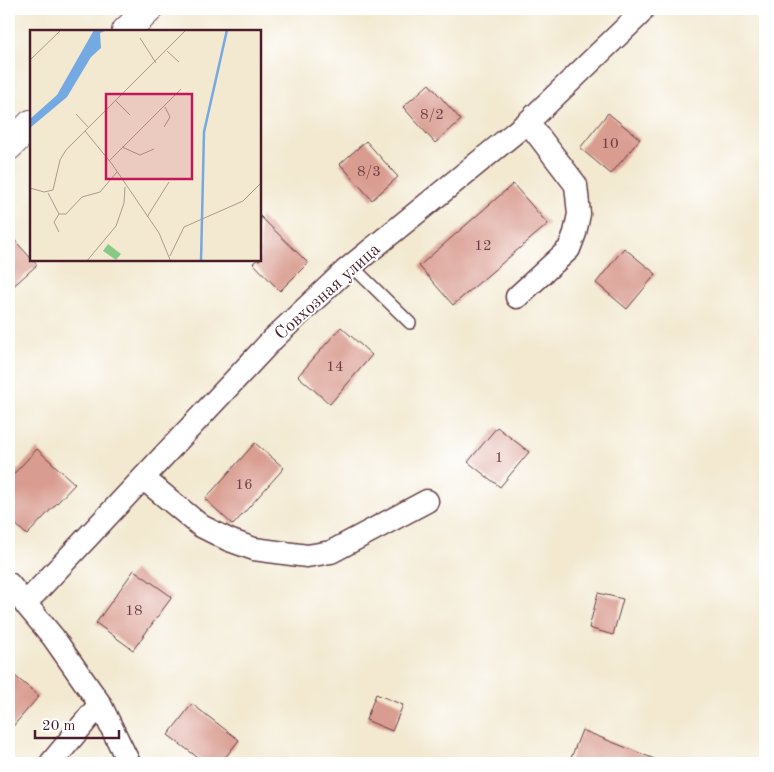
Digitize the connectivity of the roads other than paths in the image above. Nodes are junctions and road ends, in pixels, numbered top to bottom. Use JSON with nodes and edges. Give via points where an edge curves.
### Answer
{"nodes":[{"id":1,"x":149,"y":9,"type":"edge"},
{"id":2,"x":643,"y":9,"type":"edge"},
{"id":3,"x":127,"y":30,"type":"edge"},
{"id":4,"x":528,"y":122,"type":"junction"},
{"id":5,"x":30,"y":125,"type":"edge"},
{"id":6,"x":9,"y":146,"type":"edge"},
{"id":7,"x":352,"y":266,"type":"junction"},
{"id":8,"x":517,"y":297,"type":"dead end"},
{"id":9,"x":410,"y":324,"type":"dead end"},
{"id":10,"x":143,"y":478,"type":"junction"},
{"id":11,"x":427,"y":501,"type":"dead end"},
{"id":12,"x":9,"y":584,"type":"edge"},
{"id":13,"x":25,"y":604,"type":"junction"},
{"id":14,"x":100,"y":704,"type":"junction"},
{"id":15,"x":51,"y":763,"type":"edge"},
{"id":16,"x":130,"y":763,"type":"edge"}],
"edges":[{"from":1,"to":3,"type":"street"},
{"from":2,"to":4,"type":"street","name":"Совхозная улица"},
{"from":4,"to":7,"type":"street","name":"Совхозная улица"},
{"from":4,"to":8,"type":"street","via":[[576,185],[579,214],[569,248]]},
{"from":5,"to":6,"type":"street"},
{"from":7,"to":9,"type":"lane"},
{"from":7,"to":10,"type":"street","name":"Совхозная улица","via":[[273,339]]},
{"from":10,"to":11,"type":"street","via":[[201,526],[222,536],[254,549],[307,556],[331,552]]},
{"from":10,"to":13,"type":"street","name":"Совхозная улица"},
{"from":12,"to":13,"type":"street"},
{"from":13,"to":14,"type":"street","via":[[53,637]]},
{"from":14,"to":15,"type":"street"},
{"from":14,"to":16,"type":"street"}]}
